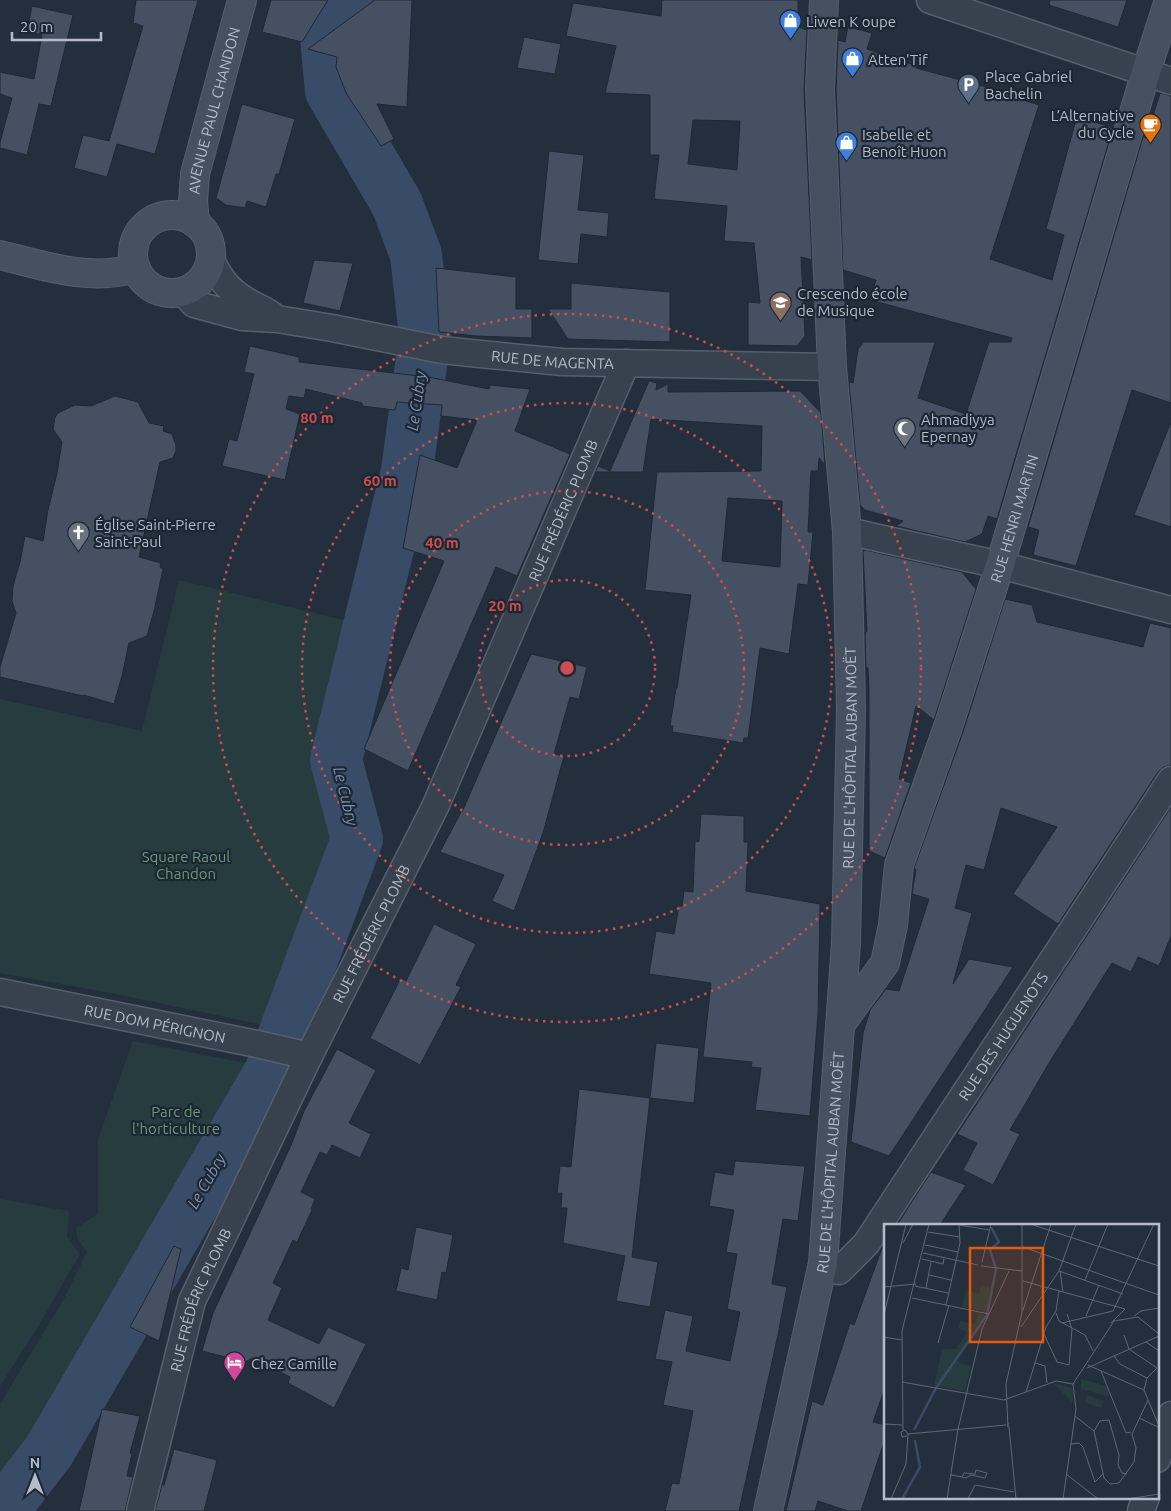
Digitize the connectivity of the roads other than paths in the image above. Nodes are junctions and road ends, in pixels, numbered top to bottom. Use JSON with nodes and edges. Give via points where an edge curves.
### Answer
{"nodes":[{"id":1,"x":242,"y":0,"type":"edge"},
{"id":2,"x":824,"y":0,"type":"edge"},
{"id":3,"x":930,"y":0,"type":"edge"},
{"id":4,"x":1169,"y":0,"type":"edge"},
{"id":5,"x":1146,"y":72,"type":"junction"},
{"id":6,"x":1171,"y":80,"type":"edge"},
{"id":7,"x":195,"y":223,"type":"junction"},
{"id":8,"x":0,"y":255,"type":"edge"},
{"id":9,"x":211,"y":260,"type":"junction"},
{"id":10,"x":136,"y":268,"type":"junction"},
{"id":11,"x":183,"y":292,"type":"junction"},
{"id":12,"x":277,"y":320,"type":"junction"},
{"id":13,"x":626,"y":363,"type":"junction"},
{"id":14,"x":832,"y":367,"type":"junction"},
{"id":15,"x":847,"y":531,"type":"junction"},
{"id":16,"x":1000,"y":566,"type":"junction"},
{"id":17,"x":1171,"y":610,"type":"edge"},
{"id":18,"x":1171,"y":780,"type":"edge"},
{"id":19,"x":0,"y":992,"type":"edge"},
{"id":20,"x":840,"y":1026,"type":"junction"},
{"id":21,"x":302,"y":1055,"type":"junction"},
{"id":22,"x":823,"y":1263,"type":"junction"},
{"id":23,"x":1171,"y":1414,"type":"edge"},
{"id":24,"x":1158,"y":1456,"type":"edge"},
{"id":25,"x":1146,"y":1498,"type":"edge"},
{"id":26,"x":140,"y":1511,"type":"edge"},
{"id":27,"x":768,"y":1511,"type":"edge"},
{"id":28,"x":1142,"y":1511,"type":"edge"}],
"edges":[{"from":1,"to":7,"type":"main road","name":"AVENUE PAUL CHANDON","via":[[195,174]]},
{"from":2,"to":14,"type":"main road","name":"RUE DE L'HÔPITAL AUBAN MOËT","via":[[820,89]]},
{"from":3,"to":5,"type":"street"},
{"from":4,"to":5,"type":"main road","name":"RUE HENRI MARTIN"},
{"from":5,"to":6,"type":"street"},
{"from":5,"to":16,"type":"main road","name":"RUE HENRI MARTIN"},
{"from":7,"to":9,"type":"main road","via":[[208,239]]},
{"from":7,"to":10,"type":"main road","via":[[169,215],[144,226],[136,237],[133,250]]},
{"from":8,"to":10,"type":"main road","via":[[89,275]]},
{"from":9,"to":11,"type":"main road","via":[[202,280]]},
{"from":9,"to":12,"type":"street","name":"RUE DE MAGENTA","via":[[227,286]]},
{"from":10,"to":11,"type":"main road","via":[[148,286],[161,292]]},
{"from":11,"to":12,"type":"street","name":"RUE DE MAGENTA","via":[[194,304],[242,317]]},
{"from":12,"to":13,"type":"street","name":"RUE DE MAGENTA","via":[[442,350],[536,360]]},
{"from":13,"to":14,"type":"street","name":"RUE DE MAGENTA"},
{"from":13,"to":21,"type":"street","name":"RUE FRÉDÉRIC PLOMB","via":[[435,807]]},
{"from":14,"to":15,"type":"main road","name":"RUE DE L'HÔPITAL AUBAN MOËT"},
{"from":15,"to":16,"type":"street"},
{"from":15,"to":20,"type":"main road","name":"RUE DE L'HÔPITAL AUBAN MOËT","via":[[851,709],[846,943]]},
{"from":16,"to":17,"type":"street"},
{"from":16,"to":20,"type":"main road","name":"RUE HENRI MARTIN","via":[[899,865],[885,964]]},
{"from":18,"to":22,"type":"street","name":"RUE DES HUGUENOTS","via":[[866,1244],[839,1271]]},
{"from":19,"to":21,"type":"street","name":"RUE DOM PÉRIGNON"},
{"from":20,"to":22,"type":"main road","name":"RUE DE L'HÔPITAL AUBAN MOËT"},
{"from":21,"to":26,"type":"street","name":"RUE FRÉDÉRIC PLOMB","via":[[192,1302]]},
{"from":22,"to":27,"type":"main road","name":"RUE DE L'HÔPITAL AUBAN MOËT"},
{"from":23,"to":24,"type":"street"},
{"from":25,"to":28,"type":"street"}]}
